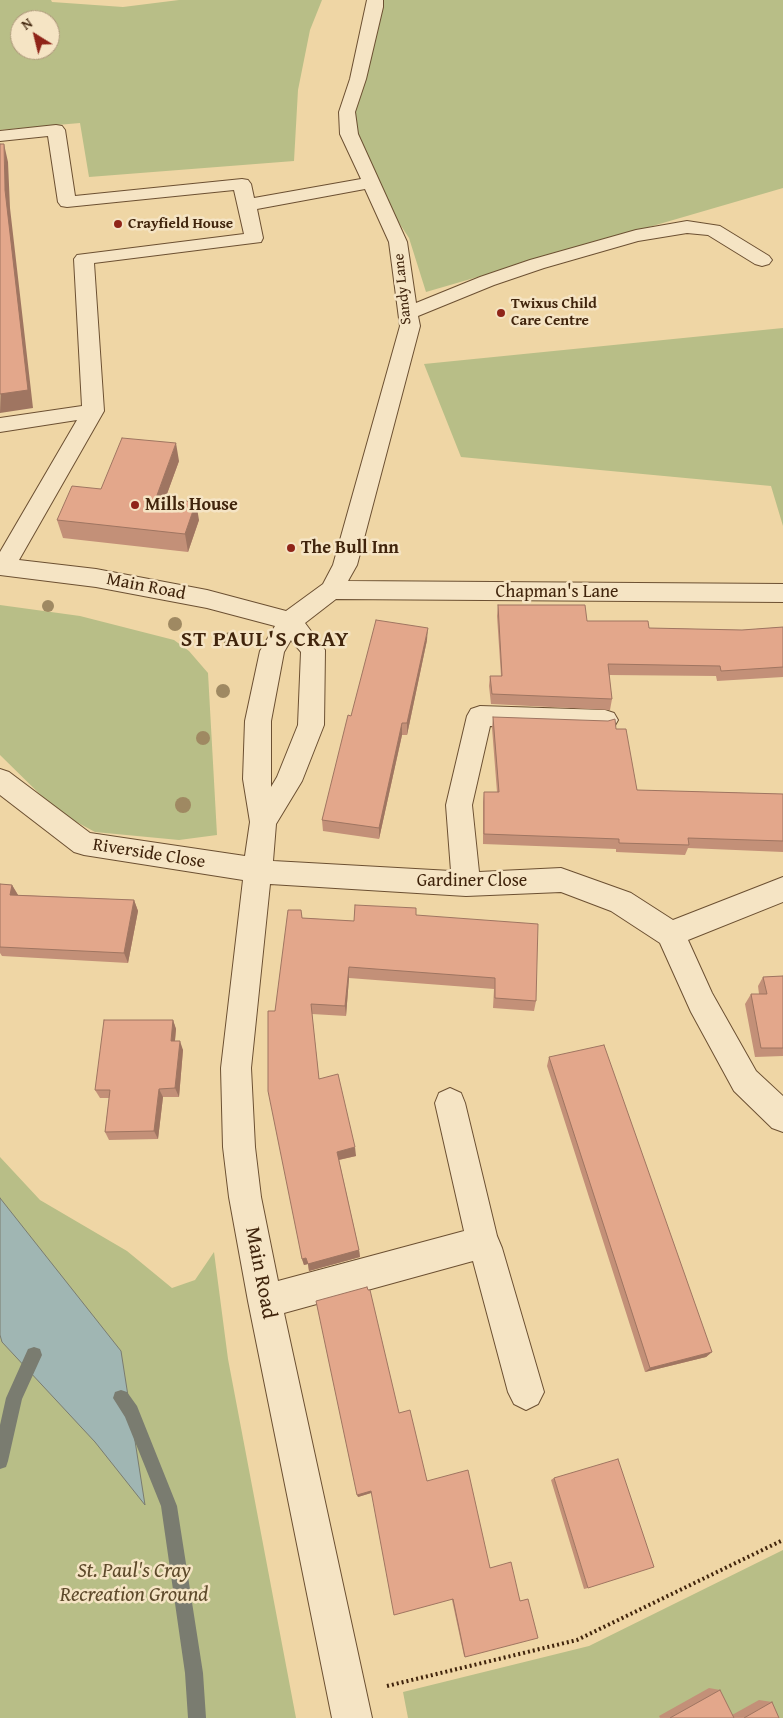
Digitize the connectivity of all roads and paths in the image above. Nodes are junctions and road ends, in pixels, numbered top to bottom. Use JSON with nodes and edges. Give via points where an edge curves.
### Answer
{"nodes":[{"id":1,"x":375,"y":0,"type":"edge"},
{"id":2,"x":0,"y":136,"type":"edge"},
{"id":3,"x":370,"y":183,"type":"junction"},
{"id":4,"x":246,"y":205,"type":"junction"},
{"id":5,"x":762,"y":260,"type":"dead end"},
{"id":6,"x":408,"y":312,"type":"junction"},
{"id":7,"x":93,"y":410,"type":"junction"},
{"id":8,"x":0,"y":424,"type":"edge"},
{"id":9,"x":2,"y":566,"type":"edge"},
{"id":10,"x":331,"y":590,"type":"junction"},
{"id":11,"x":783,"y":592,"type":"edge"},
{"id":12,"x":290,"y":621,"type":"junction"},
{"id":13,"x":606,"y":720,"type":"edge"},
{"id":14,"x":0,"y":781,"type":"edge"},
{"id":15,"x":263,"y":822,"type":"junction"},
{"id":16,"x":259,"y":871,"type":"junction"},
{"id":17,"x":466,"y":884,"type":"junction"},
{"id":18,"x":783,"y":889,"type":"edge"},
{"id":19,"x":671,"y":934,"type":"junction"},
{"id":20,"x":450,"y":1103,"type":"dead end"},
{"id":21,"x":783,"y":1117,"type":"edge"},
{"id":22,"x":479,"y":1243,"type":"junction"},
{"id":23,"x":265,"y":1301,"type":"junction"},
{"id":24,"x":526,"y":1392,"type":"dead end"},
{"id":25,"x":783,"y":1540,"type":"edge"},
{"id":26,"x":398,"y":1683,"type":"dead end"},
{"id":27,"x":352,"y":1718,"type":"edge"}],
"edges":[{"from":1,"to":3,"type":"street","name":"Sandy Lane","via":[[358,79],[347,112],[349,134]]},
{"from":2,"to":4,"type":"street","via":[[56,130],[67,202],[242,184]]},
{"from":3,"to":4,"type":"street"},
{"from":3,"to":6,"type":"street","name":"Sandy Lane","via":[[398,242]]},
{"from":4,"to":7,"type":"street","via":[[254,238],[84,259]]},
{"from":5,"to":6,"type":"street","via":[[713,230],[688,227],[636,236],[537,264]]},
{"from":6,"to":10,"type":"street","name":"Sandy Lane","via":[[410,326],[345,564]]},
{"from":7,"to":8,"type":"street"},
{"from":7,"to":9,"type":"street"},
{"from":9,"to":12,"type":"street","name":"Main Road","via":[[96,578],[207,599]]},
{"from":10,"to":11,"type":"street","name":"Chapman's Lane"},
{"from":10,"to":12,"type":"street","name":"Sandy Lane"},
{"from":12,"to":15,"type":"street","name":"Main Road","via":[[272,651],[258,721],[256,779]]},
{"from":12,"to":15,"type":"street","name":"Main Road","via":[[313,650],[311,725],[289,781]]},
{"from":13,"to":17,"type":"street","via":[[480,716],[459,805]]},
{"from":14,"to":16,"type":"street","name":"Riverside Close","via":[[84,844]]},
{"from":15,"to":16,"type":"street","name":"Main Road"},
{"from":16,"to":17,"type":"street","name":"Gardiner Close"},
{"from":16,"to":23,"type":"street","name":"Main Road","via":[[240,1022],[236,1109],[245,1196]]},
{"from":17,"to":19,"type":"street","name":"Gardiner Close","via":[[561,880],[621,902]]},
{"from":18,"to":19,"type":"street"},
{"from":19,"to":21,"type":"street","via":[[701,1002],[745,1081]]},
{"from":20,"to":22,"type":"street","via":[[481,1234]]},
{"from":22,"to":23,"type":"street"},
{"from":22,"to":24,"type":"street","via":[[486,1248]]},
{"from":23,"to":27,"type":"street","name":"Main Road"},
{"from":25,"to":26,"type":"path","via":[[577,1640]]}]}
